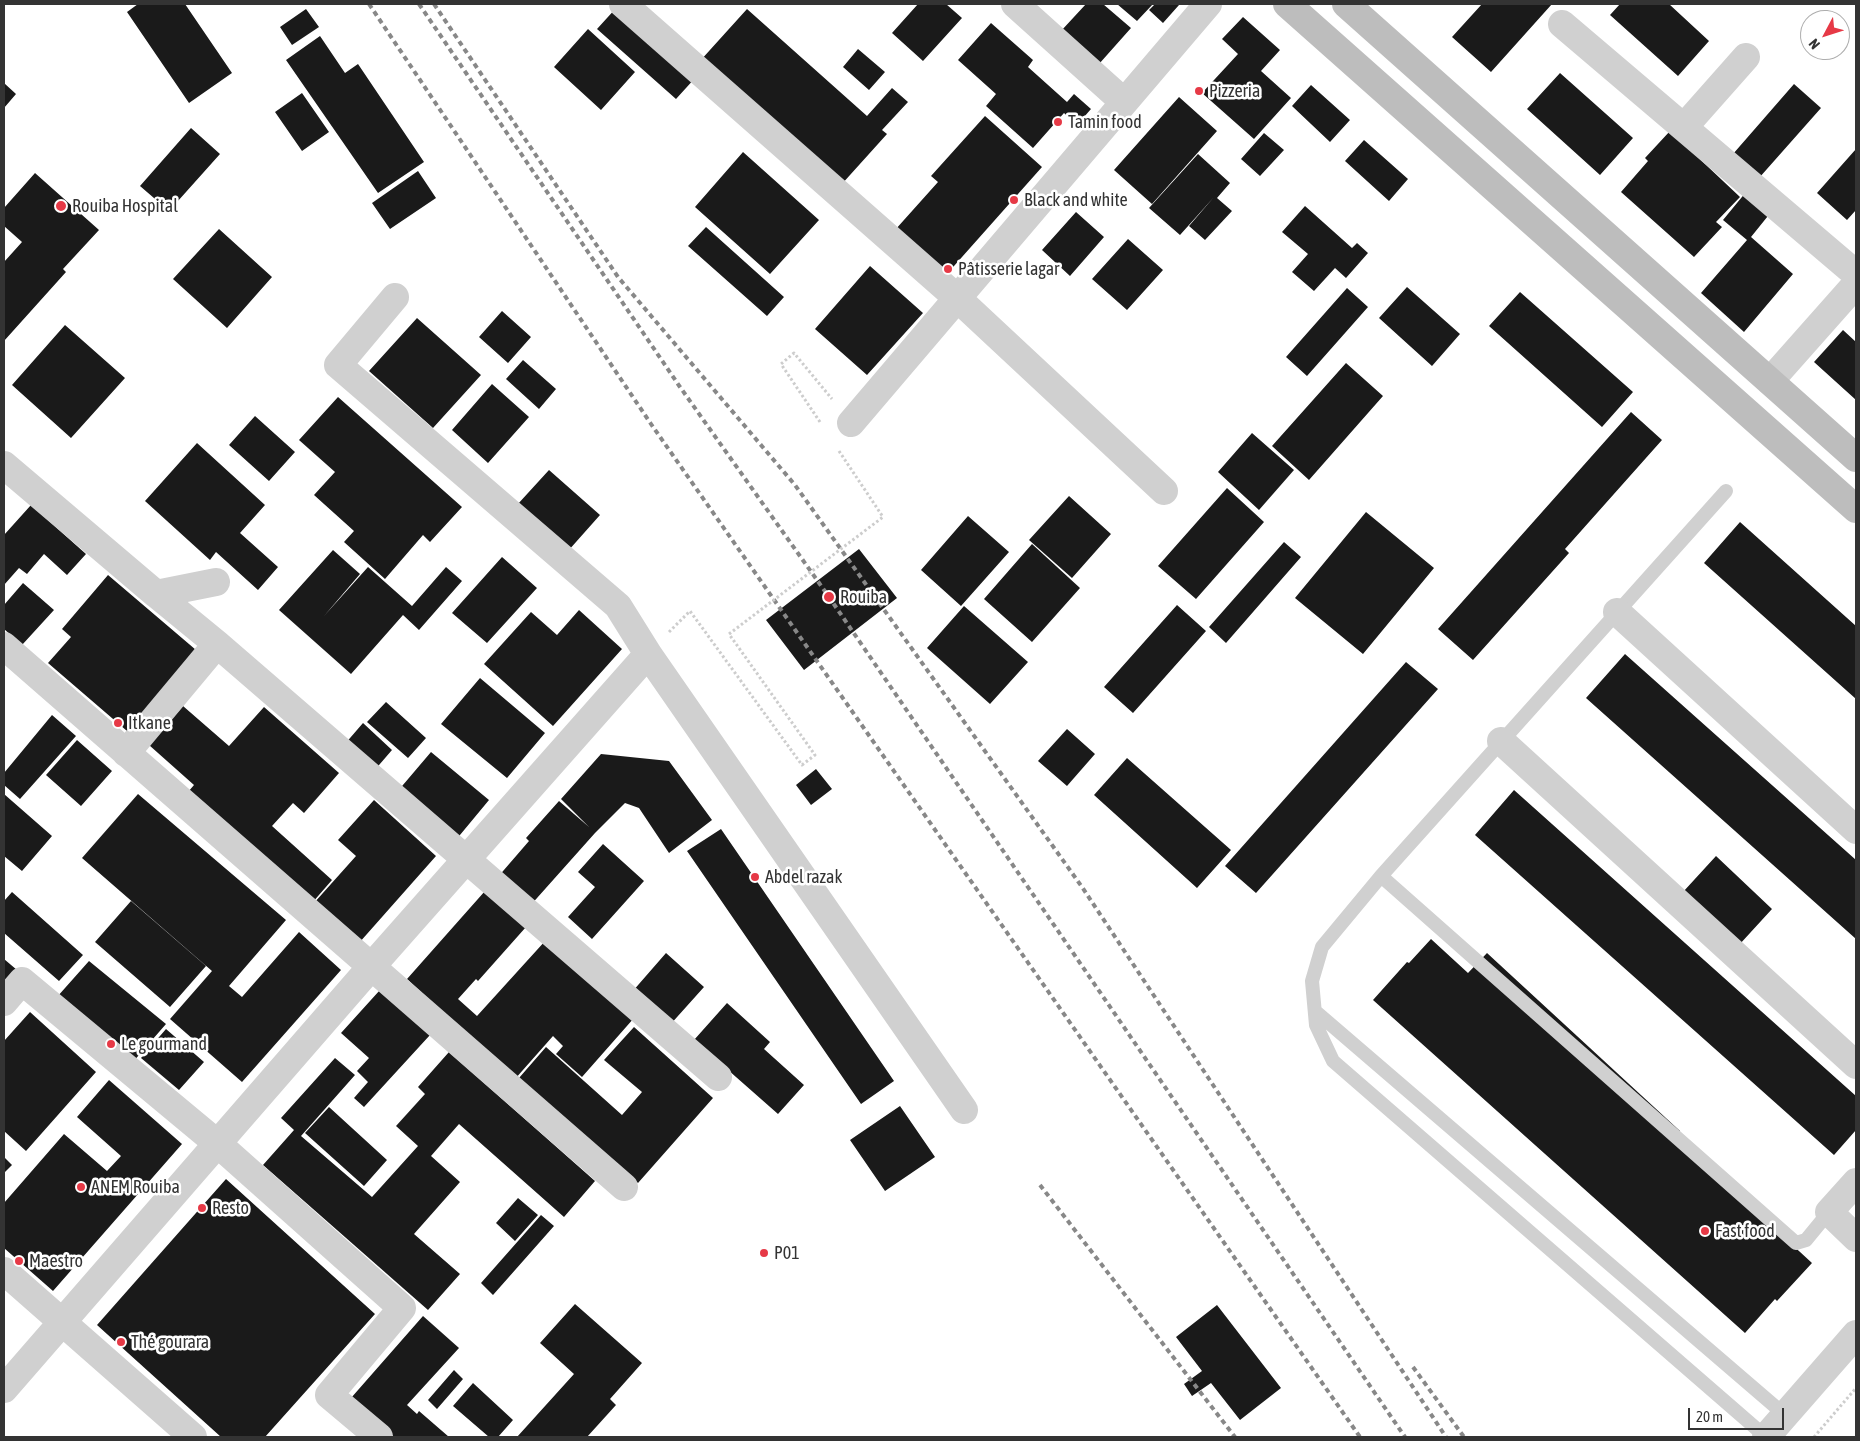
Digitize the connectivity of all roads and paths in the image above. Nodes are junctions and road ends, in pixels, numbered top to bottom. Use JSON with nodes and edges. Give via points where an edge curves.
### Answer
{"nodes":[{"id":1,"x":623,"y":4,"type":"edge"},
{"id":2,"x":1015,"y":4,"type":"edge"},
{"id":3,"x":1208,"y":4,"type":"edge"},
{"id":4,"x":1287,"y":4,"type":"edge"},
{"id":5,"x":1346,"y":4,"type":"edge"},
{"id":6,"x":1562,"y":24,"type":"dead end"},
{"id":7,"x":1746,"y":57,"type":"dead end"},
{"id":8,"x":1124,"y":102,"type":"junction"},
{"id":9,"x":1684,"y":127,"type":"junction"},
{"id":10,"x":1856,"y":274,"type":"edge"},
{"id":11,"x":1856,"y":284,"type":"edge"},
{"id":12,"x":395,"y":297,"type":"dead end"},
{"id":13,"x":956,"y":297,"type":"junction"},
{"id":14,"x":794,"y":353,"type":"dead end"},
{"id":15,"x":1770,"y":381,"type":"junction"},
{"id":16,"x":851,"y":423,"type":"joint"},
{"id":17,"x":1856,"y":458,"type":"edge"},
{"id":18,"x":4,"y":465,"type":"edge"},
{"id":19,"x":1164,"y":491,"type":"dead end"},
{"id":20,"x":1726,"y":491,"type":"dead end"},
{"id":21,"x":1856,"y":509,"type":"edge"},
{"id":22,"x":883,"y":517,"type":"dead end"},
{"id":23,"x":216,"y":582,"type":"dead end"},
{"id":24,"x":156,"y":594,"type":"junction"},
{"id":25,"x":1617,"y":612,"type":"junction"},
{"id":26,"x":217,"y":644,"type":"junction"},
{"id":27,"x":4,"y":646,"type":"edge"},
{"id":28,"x":648,"y":654,"type":"junction"},
{"id":29,"x":1501,"y":741,"type":"junction"},
{"id":30,"x":126,"y":753,"type":"junction"},
{"id":31,"x":1856,"y":830,"type":"edge"},
{"id":32,"x":466,"y":860,"type":"junction"},
{"id":33,"x":1381,"y":876,"type":"junction"},
{"id":34,"x":371,"y":967,"type":"junction"},
{"id":35,"x":4,"y":1002,"type":"edge"},
{"id":36,"x":1315,"y":1011,"type":"junction"},
{"id":37,"x":1856,"y":1065,"type":"edge"},
{"id":38,"x":718,"y":1077,"type":"dead end"},
{"id":39,"x":964,"y":1110,"type":"dead end"},
{"id":40,"x":218,"y":1144,"type":"junction"},
{"id":41,"x":1856,"y":1182,"type":"edge"},
{"id":42,"x":624,"y":1187,"type":"dead end"},
{"id":43,"x":1828,"y":1212,"type":"junction"},
{"id":44,"x":1856,"y":1238,"type":"edge"},
{"id":45,"x":4,"y":1272,"type":"edge"},
{"id":46,"x":63,"y":1322,"type":"junction"},
{"id":47,"x":1856,"y":1334,"type":"edge"},
{"id":48,"x":1856,"y":1388,"type":"edge"},
{"id":49,"x":4,"y":1389,"type":"edge"},
{"id":50,"x":1785,"y":1415,"type":"junction"},
{"id":51,"x":193,"y":1437,"type":"edge"},
{"id":52,"x":379,"y":1437,"type":"edge"},
{"id":53,"x":1766,"y":1437,"type":"edge"},
{"id":54,"x":1814,"y":1437,"type":"edge"}],
"edges":[{"from":1,"to":13,"type":"street"},
{"from":2,"to":8,"type":"street"},
{"from":3,"to":8,"type":"street"},
{"from":4,"to":21,"type":"main road"},
{"from":5,"to":15,"type":"main road"},
{"from":6,"to":9,"type":"street"},
{"from":7,"to":9,"type":"street"},
{"from":8,"to":13,"type":"street"},
{"from":9,"to":10,"type":"street"},
{"from":11,"to":15,"type":"street"},
{"from":12,"to":28,"type":"street","via":[[338,366],[618,606]]},
{"from":13,"to":16,"type":"street"},
{"from":13,"to":19,"type":"street"},
{"from":14,"to":16,"type":"path"},
{"from":15,"to":17,"type":"main road"},
{"from":18,"to":24,"type":"street"},
{"from":20,"to":25,"type":"lane"},
{"from":22,"to":28,"type":"path","bridge":true,"via":[[729,634],[815,756],[802,765],[690,611]]},
{"from":23,"to":24,"type":"street"},
{"from":24,"to":26,"type":"street"},
{"from":25,"to":29,"type":"lane"},
{"from":25,"to":31,"type":"street"},
{"from":26,"to":30,"type":"street"},
{"from":26,"to":32,"type":"street"},
{"from":27,"to":30,"type":"street"},
{"from":28,"to":32,"type":"street"},
{"from":28,"to":39,"type":"street"},
{"from":29,"to":33,"type":"lane"},
{"from":29,"to":37,"type":"street"},
{"from":30,"to":34,"type":"street"},
{"from":32,"to":34,"type":"street"},
{"from":32,"to":38,"type":"street"},
{"from":33,"to":36,"type":"lane","via":[[1322,947],[1312,981]]},
{"from":33,"to":43,"type":"lane","via":[[1796,1243],[1806,1240]]},
{"from":34,"to":40,"type":"street"},
{"from":34,"to":42,"type":"street"},
{"from":35,"to":40,"type":"street","via":[[22,980]]},
{"from":36,"to":50,"type":"lane"},
{"from":36,"to":53,"type":"lane","via":[[1316,1025],[1333,1061]]},
{"from":40,"to":46,"type":"street"},
{"from":40,"to":52,"type":"street","via":[[402,1308],[329,1395]]},
{"from":41,"to":43,"type":"street"},
{"from":43,"to":44,"type":"street"},
{"from":45,"to":46,"type":"street"},
{"from":46,"to":49,"type":"street"},
{"from":46,"to":51,"type":"street"},
{"from":47,"to":50,"type":"street"},
{"from":48,"to":54,"type":"path"},
{"from":50,"to":53,"type":"street"}]}
